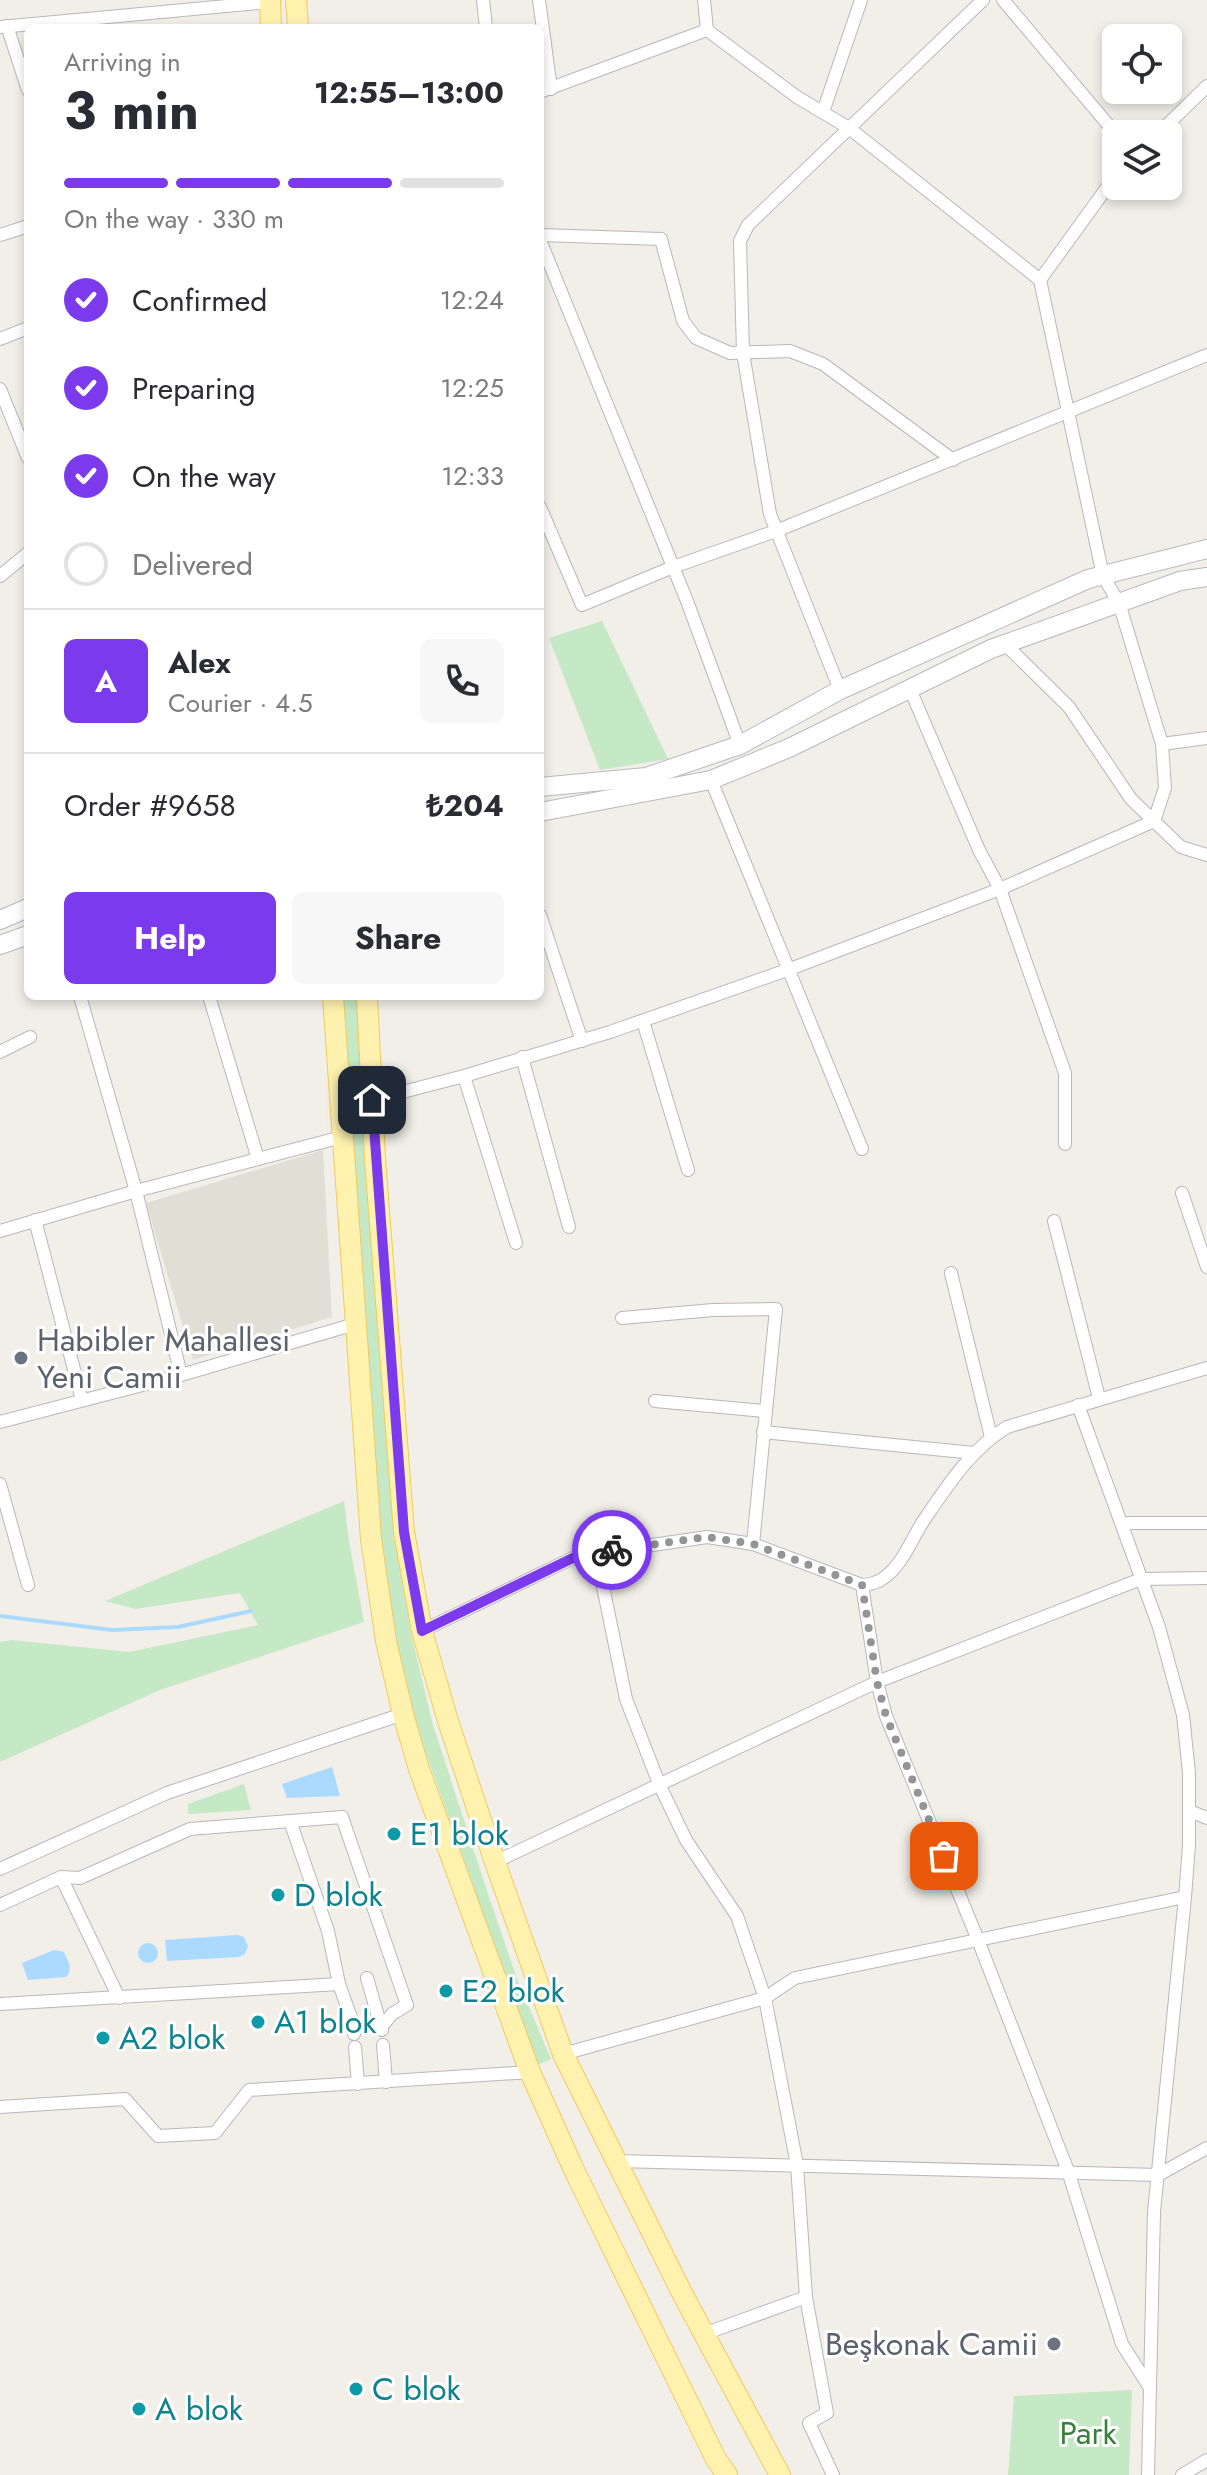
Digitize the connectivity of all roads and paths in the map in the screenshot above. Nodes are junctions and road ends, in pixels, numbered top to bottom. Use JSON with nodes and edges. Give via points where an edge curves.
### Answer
{"nodes":[{"id":1,"x":296,"y":0,"type":"edge"},
{"id":2,"x":483,"y":0,"type":"edge"},
{"id":3,"x":539,"y":0,"type":"edge"},
{"id":4,"x":704,"y":0,"type":"edge"},
{"id":5,"x":983,"y":0,"type":"edge"},
{"id":6,"x":1003,"y":0,"type":"edge"},
{"id":7,"x":270,"y":1,"type":"edge"},
{"id":8,"x":859,"y":1,"type":"edge"},
{"id":9,"x":106,"y":24,"type":"edge"},
{"id":10,"x":271,"y":24,"type":"edge"},
{"id":11,"x":298,"y":24,"type":"edge"},
{"id":12,"x":486,"y":24,"type":"edge"},
{"id":13,"x":541,"y":24,"type":"edge"},
{"id":14,"x":24,"y":26,"type":"edge"},
{"id":15,"x":4,"y":27,"type":"edge"},
{"id":16,"x":707,"y":30,"type":"junction"},
{"id":17,"x":544,"y":64,"type":"edge"},
{"id":18,"x":24,"y":80,"type":"edge"},
{"id":19,"x":1207,"y":86,"type":"edge"},
{"id":20,"x":546,"y":90,"type":"edge"},
{"id":21,"x":823,"y":112,"type":"junction"},
{"id":22,"x":1104,"y":120,"type":"edge"},
{"id":23,"x":1172,"y":120,"type":"edge"},
{"id":24,"x":849,"y":128,"type":"junction"},
{"id":25,"x":1102,"y":194,"type":"edge"},
{"id":26,"x":24,"y":227,"type":"edge"},
{"id":27,"x":0,"y":235,"type":"edge"},
{"id":28,"x":544,"y":238,"type":"edge"},
{"id":29,"x":544,"y":248,"type":"edge"},
{"id":30,"x":1040,"y":280,"type":"junction"},
{"id":31,"x":24,"y":330,"type":"edge"},
{"id":32,"x":0,"y":339,"type":"edge"},
{"id":33,"x":743,"y":353,"type":"junction"},
{"id":34,"x":1207,"y":355,"type":"edge"},
{"id":35,"x":0,"y":389,"type":"edge"},
{"id":36,"x":1069,"y":413,"type":"junction"},
{"id":37,"x":24,"y":448,"type":"edge"},
{"id":38,"x":953,"y":460,"type":"junction"},
{"id":39,"x":544,"y":517,"type":"edge"},
{"id":40,"x":776,"y":531,"type":"junction"},
{"id":41,"x":554,"y":542,"type":"junction"},
{"id":42,"x":544,"y":547,"type":"edge"},
{"id":43,"x":1207,"y":549,"type":"edge"},
{"id":44,"x":24,"y":556,"type":"edge"},
{"id":45,"x":673,"y":567,"type":"junction"},
{"id":46,"x":0,"y":576,"type":"edge"},
{"id":47,"x":1103,"y":576,"type":"junction"},
{"id":48,"x":1207,"y":577,"type":"edge"},
{"id":49,"x":1119,"y":603,"type":"junction"},
{"id":50,"x":1005,"y":644,"type":"junction"},
{"id":51,"x":910,"y":689,"type":"junction"},
{"id":52,"x":840,"y":690,"type":"junction"},
{"id":53,"x":1207,"y":738,"type":"edge"},
{"id":54,"x":1162,"y":744,"type":"junction"},
{"id":55,"x":740,"y":745,"type":"junction"},
{"id":56,"x":711,"y":780,"type":"junction"},
{"id":57,"x":544,"y":787,"type":"edge"},
{"id":58,"x":544,"y":811,"type":"edge"},
{"id":59,"x":1154,"y":821,"type":"junction"},
{"id":60,"x":1207,"y":855,"type":"edge"},
{"id":61,"x":1000,"y":889,"type":"junction"},
{"id":62,"x":24,"y":910,"type":"edge"},
{"id":63,"x":0,"y":920,"type":"edge"},
{"id":64,"x":544,"y":927,"type":"edge"},
{"id":65,"x":24,"y":936,"type":"edge"},
{"id":66,"x":0,"y":945,"type":"edge"},
{"id":67,"x":790,"y":969,"type":"junction"},
{"id":68,"x":81,"y":1000,"type":"edge"},
{"id":69,"x":210,"y":1000,"type":"edge"},
{"id":70,"x":333,"y":1000,"type":"edge"},
{"id":71,"x":367,"y":1000,"type":"edge"},
{"id":72,"x":643,"y":1021,"type":"junction"},
{"id":73,"x":30,"y":1037,"type":"dead end"},
{"id":74,"x":582,"y":1041,"type":"junction"},
{"id":75,"x":0,"y":1052,"type":"edge"},
{"id":76,"x":522,"y":1057,"type":"junction"},
{"id":77,"x":464,"y":1076,"type":"junction"},
{"id":78,"x":372,"y":1100,"type":"junction"},
{"id":79,"x":342,"y":1137,"type":"junction"},
{"id":80,"x":1065,"y":1144,"type":"dead end"},
{"id":81,"x":862,"y":1149,"type":"dead end"},
{"id":82,"x":258,"y":1159,"type":"junction"},
{"id":83,"x":688,"y":1170,"type":"dead end"},
{"id":84,"x":136,"y":1191,"type":"junction"},
{"id":85,"x":1182,"y":1193,"type":"dead end"},
{"id":86,"x":35,"y":1220,"type":"junction"},
{"id":87,"x":1054,"y":1221,"type":"dead end"},
{"id":88,"x":569,"y":1227,"type":"dead end"},
{"id":89,"x":0,"y":1231,"type":"edge"},
{"id":90,"x":516,"y":1243,"type":"dead end"},
{"id":91,"x":1207,"y":1267,"type":"edge"},
{"id":92,"x":951,"y":1273,"type":"dead end"},
{"id":93,"x":622,"y":1318,"type":"dead end"},
{"id":94,"x":355,"y":1324,"type":"junction"},
{"id":95,"x":1207,"y":1368,"type":"edge"},
{"id":96,"x":181,"y":1375,"type":"junction"},
{"id":97,"x":1099,"y":1398,"type":"junction"},
{"id":98,"x":82,"y":1400,"type":"junction"},
{"id":99,"x":655,"y":1401,"type":"dead end"},
{"id":100,"x":1078,"y":1405,"type":"junction"},
{"id":101,"x":765,"y":1411,"type":"junction"},
{"id":102,"x":0,"y":1422,"type":"edge"},
{"id":103,"x":763,"y":1432,"type":"junction"},
{"id":104,"x":991,"y":1437,"type":"junction"},
{"id":105,"x":974,"y":1453,"type":"junction"},
{"id":106,"x":0,"y":1484,"type":"edge"},
{"id":107,"x":1122,"y":1523,"type":"junction"},
{"id":108,"x":1207,"y":1523,"type":"edge"},
{"id":109,"x":753,"y":1544,"type":"junction"},
{"id":110,"x":596,"y":1552,"type":"junction"},
{"id":111,"x":1207,"y":1578,"type":"edge"},
{"id":112,"x":1141,"y":1579,"type":"junction"},
{"id":113,"x":28,"y":1585,"type":"dead end"},
{"id":114,"x":862,"y":1585,"type":"junction"},
{"id":115,"x":422,"y":1631,"type":"junction"},
{"id":116,"x":877,"y":1682,"type":"junction"},
{"id":117,"x":403,"y":1714,"type":"junction"},
{"id":118,"x":660,"y":1786,"type":"junction"},
{"id":119,"x":1189,"y":1811,"type":"junction"},
{"id":120,"x":1207,"y":1818,"type":"edge"},
{"id":121,"x":290,"y":1821,"type":"junction"},
{"id":122,"x":495,"y":1862,"type":"junction"},
{"id":123,"x":0,"y":1869,"type":"edge"},
{"id":124,"x":61,"y":1877,"type":"junction"},
{"id":125,"x":1185,"y":1897,"type":"junction"},
{"id":126,"x":0,"y":1905,"type":"edge"},
{"id":127,"x":978,"y":1940,"type":"junction"},
{"id":128,"x":367,"y":1978,"type":"dead end"},
{"id":129,"x":339,"y":1984,"type":"junction"},
{"id":130,"x":119,"y":1998,"type":"junction"},
{"id":131,"x":765,"y":1998,"type":"junction"},
{"id":132,"x":0,"y":2004,"type":"edge"},
{"id":133,"x":382,"y":2034,"type":"junction"},
{"id":134,"x":563,"y":2054,"type":"junction"},
{"id":135,"x":530,"y":2072,"type":"junction"},
{"id":136,"x":386,"y":2082,"type":"junction"},
{"id":137,"x":358,"y":2084,"type":"junction"},
{"id":138,"x":0,"y":2107,"type":"edge"},
{"id":139,"x":1207,"y":2148,"type":"edge"},
{"id":140,"x":617,"y":2161,"type":"junction"},
{"id":141,"x":797,"y":2165,"type":"junction"},
{"id":142,"x":1068,"y":2171,"type":"junction"},
{"id":143,"x":1158,"y":2175,"type":"junction"},
{"id":144,"x":806,"y":2297,"type":"junction"},
{"id":145,"x":704,"y":2334,"type":"junction"},
{"id":146,"x":1150,"y":2389,"type":"junction"},
{"id":147,"x":1207,"y":2460,"type":"edge"},
{"id":148,"x":717,"y":2470,"type":"edge"},
{"id":149,"x":780,"y":2475,"type":"edge"},
{"id":150,"x":833,"y":2475,"type":"edge"},
{"id":151,"x":1148,"y":2475,"type":"edge"},
{"id":152,"x":1182,"y":2475,"type":"edge"}],
"edges":[{"from":1,"to":11,"type":"main road"},
{"from":2,"to":12,"type":"street"},
{"from":3,"to":13,"type":"street"},
{"from":4,"to":16,"type":"street"},
{"from":5,"to":24,"type":"street"},
{"from":6,"to":22,"type":"street"},
{"from":7,"to":9,"type":"street"},
{"from":7,"to":10,"type":"main road"},
{"from":8,"to":21,"type":"street"},
{"from":14,"to":15,"type":"street"},
{"from":15,"to":18,"type":"street"},
{"from":16,"to":20,"type":"street"},
{"from":16,"to":21,"type":"street"},
{"from":17,"to":20,"type":"street"},
{"from":19,"to":23,"type":"street"},
{"from":21,"to":24,"type":"street"},
{"from":24,"to":30,"type":"street"},
{"from":24,"to":33,"type":"street","via":[[748,225],[740,241]]},
{"from":25,"to":30,"type":"street"},
{"from":26,"to":27,"type":"street"},
{"from":28,"to":33,"type":"street","via":[[661,239],[683,321],[696,338]]},
{"from":29,"to":45,"type":"street"},
{"from":30,"to":36,"type":"street"},
{"from":31,"to":32,"type":"street"},
{"from":33,"to":38,"type":"street","via":[[790,351],[823,364]]},
{"from":33,"to":40,"type":"street"},
{"from":34,"to":36,"type":"street"},
{"from":35,"to":37,"type":"street"},
{"from":36,"to":38,"type":"street"},
{"from":36,"to":47,"type":"street"},
{"from":38,"to":40,"type":"street"},
{"from":39,"to":41,"type":"street"},
{"from":40,"to":45,"type":"street"},
{"from":40,"to":52,"type":"street"},
{"from":41,"to":42,"type":"street"},
{"from":41,"to":45,"type":"street","via":[[582,605]]},
{"from":43,"to":47,"type":"street"},
{"from":44,"to":46,"type":"street"},
{"from":45,"to":55,"type":"street"},
{"from":47,"to":49,"type":"street"},
{"from":47,"to":52,"type":"street"},
{"from":48,"to":49,"type":"street"},
{"from":49,"to":50,"type":"street"},
{"from":49,"to":54,"type":"street"},
{"from":50,"to":51,"type":"street"},
{"from":50,"to":59,"type":"street","via":[[1069,707],[1131,799]]},
{"from":51,"to":56,"type":"street"},
{"from":51,"to":61,"type":"street"},
{"from":52,"to":55,"type":"street"},
{"from":53,"to":54,"type":"street"},
{"from":54,"to":59,"type":"street","via":[[1165,788]]},
{"from":55,"to":57,"type":"street","via":[[646,777]]},
{"from":56,"to":58,"type":"street"},
{"from":56,"to":67,"type":"street"},
{"from":59,"to":60,"type":"street","via":[[1181,847]]},
{"from":59,"to":61,"type":"street"},
{"from":61,"to":67,"type":"street"},
{"from":61,"to":80,"type":"street","via":[[1065,1073]]},
{"from":62,"to":63,"type":"street"},
{"from":64,"to":74,"type":"street"},
{"from":65,"to":66,"type":"street"},
{"from":67,"to":72,"type":"street"},
{"from":67,"to":81,"type":"street"},
{"from":68,"to":84,"type":"street"},
{"from":69,"to":82,"type":"street"},
{"from":70,"to":79,"type":"main road"},
{"from":71,"to":78,"type":"main road"},
{"from":72,"to":74,"type":"street"},
{"from":72,"to":83,"type":"street"},
{"from":73,"to":75,"type":"street"},
{"from":74,"to":76,"type":"street"},
{"from":76,"to":77,"type":"street"},
{"from":76,"to":88,"type":"street"},
{"from":77,"to":78,"type":"street"},
{"from":77,"to":90,"type":"street"},
{"from":78,"to":115,"type":"main road","via":[[404,1532]]},
{"from":79,"to":82,"type":"street"},
{"from":79,"to":94,"type":"main road"},
{"from":82,"to":84,"type":"street"},
{"from":84,"to":86,"type":"street"},
{"from":84,"to":96,"type":"street"},
{"from":85,"to":91,"type":"street"},
{"from":86,"to":89,"type":"street"},
{"from":86,"to":98,"type":"street"},
{"from":87,"to":97,"type":"street"},
{"from":92,"to":104,"type":"street"},
{"from":93,"to":101,"type":"street","via":[[776,1309]]},
{"from":94,"to":96,"type":"street"},
{"from":94,"to":117,"type":"main road","via":[[376,1581]]},
{"from":95,"to":97,"type":"street"},
{"from":96,"to":98,"type":"street"},
{"from":97,"to":100,"type":"street"},
{"from":98,"to":102,"type":"street"},
{"from":99,"to":101,"type":"street"},
{"from":100,"to":104,"type":"street"},
{"from":100,"to":107,"type":"street"},
{"from":101,"to":103,"type":"street"},
{"from":103,"to":105,"type":"street"},
{"from":103,"to":109,"type":"street"},
{"from":104,"to":105,"type":"street"},
{"from":105,"to":114,"type":"street","via":[[886,1577]]},
{"from":106,"to":113,"type":"street"},
{"from":107,"to":108,"type":"street"},
{"from":107,"to":112,"type":"street"},
{"from":109,"to":110,"type":"street","via":[[707,1537]]},
{"from":109,"to":114,"type":"street"},
{"from":110,"to":115,"type":"street","via":[[577,1556]]},
{"from":110,"to":118,"type":"street","via":[[626,1699]]},
{"from":111,"to":112,"type":"street"},
{"from":112,"to":116,"type":"street"},
{"from":112,"to":119,"type":"street","via":[[1183,1715]]},
{"from":114,"to":116,"type":"street"},
{"from":115,"to":122,"type":"main road"},
{"from":116,"to":118,"type":"street"},
{"from":116,"to":127,"type":"street","via":[[886,1716]]},
{"from":117,"to":123,"type":"street","via":[[167,1793]]},
{"from":117,"to":135,"type":"main road"},
{"from":118,"to":122,"type":"street"},
{"from":118,"to":131,"type":"street","via":[[686,1840],[737,1916]]},
{"from":119,"to":120,"type":"street"},
{"from":119,"to":125,"type":"street"},
{"from":121,"to":124,"type":"street","via":[[190,1829],[80,1878]]},
{"from":121,"to":129,"type":"street","via":[[328,1931]]},
{"from":121,"to":133,"type":"street","via":[[342,1817],[407,2005],[392,2014]]},
{"from":122,"to":134,"type":"main road"},
{"from":124,"to":126,"type":"street"},
{"from":124,"to":130,"type":"street"},
{"from":125,"to":127,"type":"street"},
{"from":125,"to":143,"type":"street"},
{"from":127,"to":131,"type":"street","via":[[795,1978]]},
{"from":127,"to":142,"type":"street"},
{"from":128,"to":133,"type":"street"},
{"from":129,"to":130,"type":"street"},
{"from":129,"to":137,"type":"street","via":[[353,2023]]},
{"from":130,"to":132,"type":"street"},
{"from":131,"to":134,"type":"street"},
{"from":131,"to":141,"type":"street"},
{"from":133,"to":136,"type":"street"},
{"from":134,"to":140,"type":"main road"},
{"from":135,"to":136,"type":"street"},
{"from":135,"to":148,"type":"main road"},
{"from":136,"to":137,"type":"street"},
{"from":137,"to":138,"type":"street","via":[[249,2090],[215,2133],[158,2136],[125,2099]]},
{"from":139,"to":143,"type":"street"},
{"from":140,"to":141,"type":"street"},
{"from":140,"to":145,"type":"main road"},
{"from":141,"to":142,"type":"street"},
{"from":141,"to":144,"type":"street"},
{"from":142,"to":143,"type":"street"},
{"from":142,"to":146,"type":"street","via":[[1122,2344]]},
{"from":143,"to":146,"type":"street"},
{"from":144,"to":145,"type":"street"},
{"from":144,"to":150,"type":"street","via":[[827,2413],[809,2423]]},
{"from":145,"to":149,"type":"main road"},
{"from":146,"to":151,"type":"street"},
{"from":147,"to":152,"type":"street"}]}
